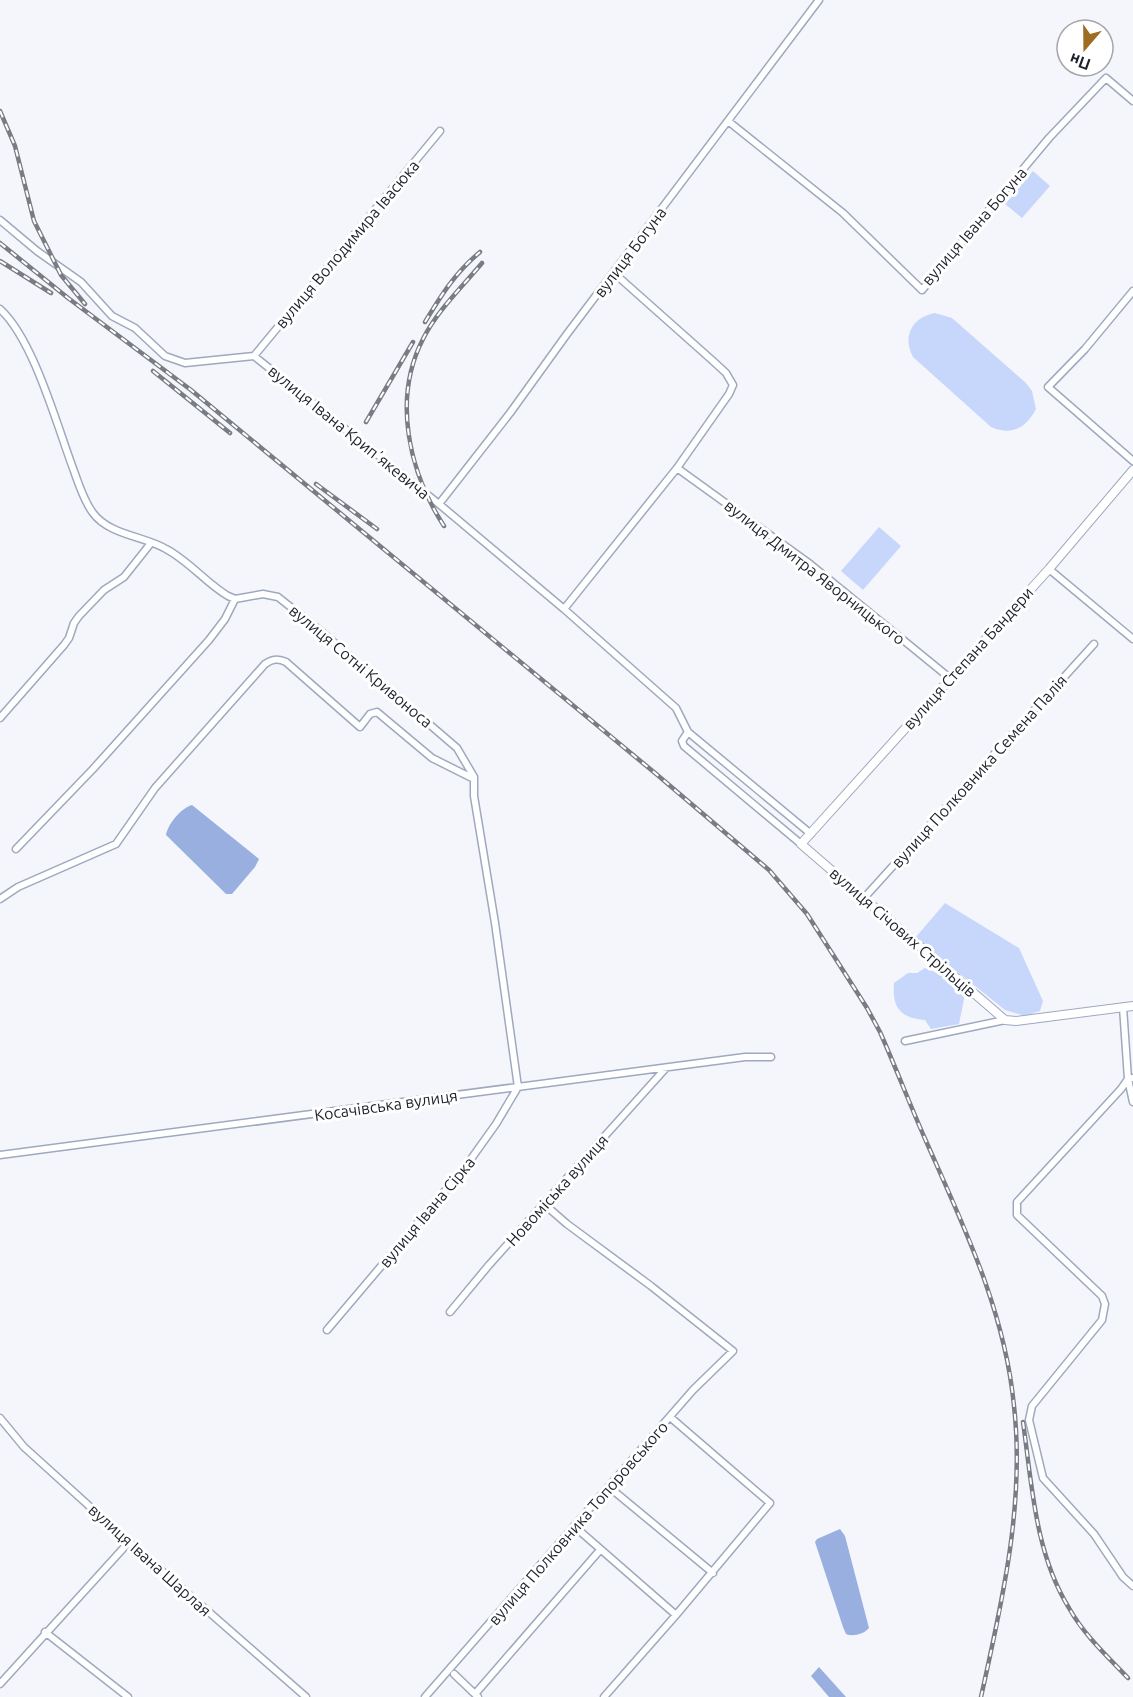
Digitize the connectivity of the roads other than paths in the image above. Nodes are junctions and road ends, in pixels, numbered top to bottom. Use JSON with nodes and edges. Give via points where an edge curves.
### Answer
{"nodes":[{"id":1,"x":819,"y":0,"type":"edge"},
{"id":2,"x":1133,"y":101,"type":"edge"},
{"id":3,"x":728,"y":121,"type":"junction"},
{"id":4,"x":440,"y":131,"type":"dead end"},
{"id":5,"x":0,"y":220,"type":"edge"},
{"id":6,"x":614,"y":273,"type":"junction"},
{"id":7,"x":1133,"y":291,"type":"edge"},
{"id":8,"x":0,"y":309,"type":"edge"},
{"id":9,"x":254,"y":356,"type":"junction"},
{"id":10,"x":1133,"y":461,"type":"edge"},
{"id":11,"x":677,"y":468,"type":"junction"},
{"id":12,"x":1132,"y":473,"type":"edge"},
{"id":13,"x":440,"y":504,"type":"junction"},
{"id":14,"x":151,"y":543,"type":"junction"},
{"id":15,"x":1049,"y":568,"type":"junction"},
{"id":16,"x":235,"y":598,"type":"junction"},
{"id":17,"x":564,"y":609,"type":"junction"},
{"id":18,"x":1133,"y":639,"type":"edge"},
{"id":19,"x":1094,"y":644,"type":"dead end"},
{"id":20,"x":951,"y":679,"type":"junction"},
{"id":21,"x":0,"y":718,"type":"edge"},
{"id":22,"x":688,"y":732,"type":"junction"},
{"id":23,"x":475,"y":779,"type":"junction"},
{"id":24,"x":811,"y":834,"type":"junction"},
{"id":25,"x":801,"y":844,"type":"junction"},
{"id":26,"x":16,"y":849,"type":"dead end"},
{"id":27,"x":0,"y":898,"type":"edge"},
{"id":28,"x":864,"y":898,"type":"junction"},
{"id":29,"x":1133,"y":1006,"type":"edge"},
{"id":30,"x":1123,"y":1007,"type":"junction"},
{"id":31,"x":1005,"y":1020,"type":"junction"},
{"id":32,"x":905,"y":1041,"type":"dead end"},
{"id":33,"x":771,"y":1057,"type":"dead end"},
{"id":34,"x":665,"y":1069,"type":"junction"},
{"id":35,"x":1130,"y":1078,"type":"edge"},
{"id":36,"x":518,"y":1087,"type":"junction"},
{"id":37,"x":1133,"y":1102,"type":"edge"},
{"id":38,"x":0,"y":1155,"type":"edge"},
{"id":39,"x":544,"y":1204,"type":"junction"},
{"id":40,"x":450,"y":1312,"type":"dead end"},
{"id":41,"x":327,"y":1330,"type":"dead end"},
{"id":42,"x":670,"y":1417,"type":"junction"},
{"id":43,"x":0,"y":1418,"type":"edge"},
{"id":44,"x":609,"y":1487,"type":"junction"},
{"id":45,"x":574,"y":1526,"type":"junction"},
{"id":46,"x":129,"y":1542,"type":"junction"},
{"id":47,"x":600,"y":1550,"type":"junction"},
{"id":48,"x":713,"y":1573,"type":"junction"},
{"id":49,"x":1133,"y":1586,"type":"edge"},
{"id":50,"x":676,"y":1615,"type":"junction"},
{"id":51,"x":45,"y":1632,"type":"junction"},
{"id":52,"x":454,"y":1674,"type":"dead end"},
{"id":53,"x":0,"y":1684,"type":"edge"},
{"id":54,"x":476,"y":1695,"type":"edge"},
{"id":55,"x":128,"y":1697,"type":"edge"},
{"id":56,"x":306,"y":1697,"type":"edge"},
{"id":57,"x":425,"y":1697,"type":"edge"},
{"id":58,"x":604,"y":1697,"type":"edge"}],
"edges":[{"from":1,"to":3,"type":"street","name":"вулиця Богуна"},
{"from":2,"to":3,"type":"street","name":"вулиця Івана Богуна","via":[[1106,78],[1048,138],[922,290],[843,213]]},
{"from":3,"to":6,"type":"street","name":"вулиця Богуна"},
{"from":4,"to":9,"type":"street","name":"вулиця Володимира Івасюка"},
{"from":5,"to":9,"type":"street","name":"вулиця Івана Крипʼякевича","via":[[81,282],[112,316],[135,328],[165,356],[185,363]]},
{"from":6,"to":11,"type":"street","via":[[726,373],[733,385]]},
{"from":6,"to":13,"type":"street","name":"вулиця Богуна"},
{"from":7,"to":10,"type":"street","via":[[1048,387]]},
{"from":8,"to":14,"type":"street","via":[[25,343],[92,513],[106,524]]},
{"from":9,"to":13,"type":"street","name":"вулиця Івана Крипʼякевича"},
{"from":11,"to":17,"type":"street"},
{"from":11,"to":20,"type":"street","name":"вулиця Дмитра Яворницького","via":[[810,564]]},
{"from":12,"to":15,"type":"street","name":"вулиця Степана Бандери"},
{"from":13,"to":17,"type":"street","name":"вулиця Івана Крипʼякевича"},
{"from":14,"to":16,"type":"street","via":[[174,553],[216,588]]},
{"from":14,"to":21,"type":"street","via":[[124,577],[104,590],[79,616],[64,645]]},
{"from":15,"to":18,"type":"street"},
{"from":15,"to":20,"type":"street","name":"вулиця Степана Бандери"},
{"from":16,"to":23,"type":"street","name":"вулиця Сотні Кривоноса","via":[[263,594],[283,601],[454,745]]},
{"from":16,"to":26,"type":"street","via":[[209,640]]},
{"from":17,"to":22,"type":"street","name":"вулиця Івана Крипʼякевича","via":[[676,708]]},
{"from":19,"to":28,"type":"street","name":"вулиця Полковника Семена Палія"},
{"from":20,"to":24,"type":"street","name":"вулиця Степана Бандери"},
{"from":22,"to":24,"type":"street"},
{"from":22,"to":25,"type":"street","via":[[682,741],[684,746]]},
{"from":23,"to":27,"type":"street","via":[[432,758],[378,712],[370,714],[360,727],[286,662],[272,660],[155,788],[117,844]]},
{"from":23,"to":36,"type":"street","name":"вулиця Сотні Кривоноса","via":[[474,796]]},
{"from":24,"to":25,"type":"street","name":"вулиця Степана Бандери"},
{"from":25,"to":28,"type":"street","name":"вулиця Січових Стрільців"},
{"from":28,"to":31,"type":"street","name":"вулиця Січових Стрільців"},
{"from":29,"to":30,"type":"street"},
{"from":30,"to":31,"type":"street"},
{"from":30,"to":35,"type":"street"},
{"from":31,"to":32,"type":"street"},
{"from":33,"to":34,"type":"street","name":"Косачівська вулиця"},
{"from":34,"to":36,"type":"street","name":"Косачівська вулиця"},
{"from":34,"to":39,"type":"street","name":"Новоміська вулиця"},
{"from":35,"to":37,"type":"street"},
{"from":35,"to":49,"type":"street","via":[[1017,1202],[1017,1215],[1102,1296],[1105,1304],[1102,1320],[1032,1406],[1029,1420],[1043,1478],[1094,1534],[1122,1577]]},
{"from":36,"to":38,"type":"street","name":"Косачівська вулиця"},
{"from":36,"to":41,"type":"street","name":"вулиця Івана Сірка","via":[[466,1166]]},
{"from":39,"to":40,"type":"street","name":"Новоміська вулиця"},
{"from":39,"to":42,"type":"street","name":"вулиця Полковника Топоровського","via":[[733,1351]]},
{"from":42,"to":44,"type":"street","name":"вулиця Полковника Топоровського"},
{"from":42,"to":48,"type":"street","via":[[770,1503]]},
{"from":43,"to":46,"type":"street","name":"вулиця Івана Шарлая","via":[[24,1447]]},
{"from":44,"to":45,"type":"street","name":"вулиця Полковника Топоровського"},
{"from":44,"to":48,"type":"street"},
{"from":45,"to":47,"type":"street"},
{"from":45,"to":57,"type":"street","name":"вулиця Полковника Топоровського"},
{"from":46,"to":51,"type":"street"},
{"from":46,"to":56,"type":"street","name":"вулиця Івана Шарлая"},
{"from":47,"to":50,"type":"street"},
{"from":47,"to":54,"type":"street"},
{"from":48,"to":50,"type":"street"},
{"from":50,"to":58,"type":"street"},
{"from":51,"to":53,"type":"street"},
{"from":51,"to":55,"type":"street"},
{"from":52,"to":54,"type":"street"}]}
